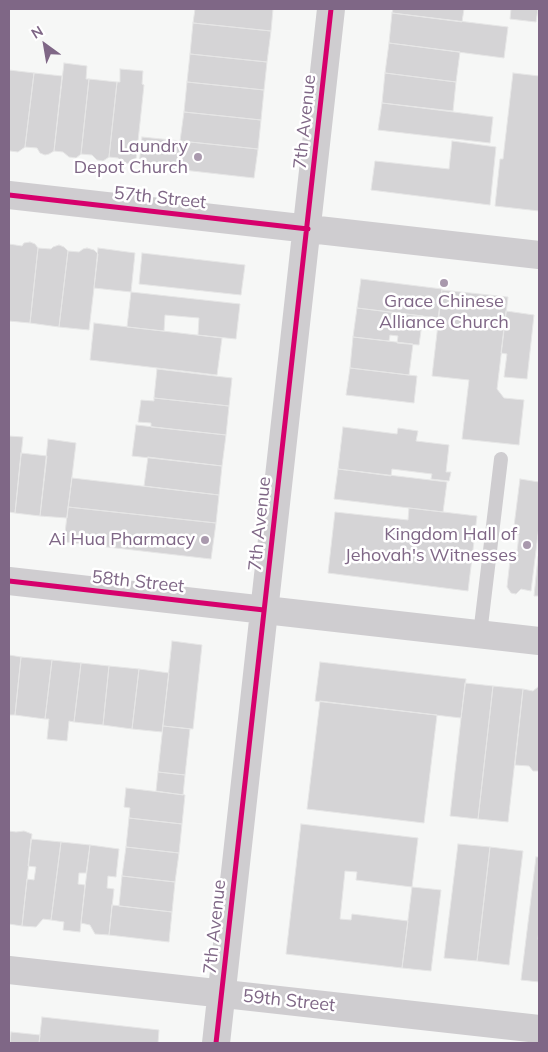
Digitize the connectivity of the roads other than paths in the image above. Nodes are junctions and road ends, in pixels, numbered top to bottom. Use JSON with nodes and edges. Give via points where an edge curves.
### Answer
{"nodes":[{"id":1,"x":332,"y":9,"type":"edge"},
{"id":2,"x":9,"y":195,"type":"edge"},
{"id":3,"x":308,"y":229,"type":"junction"},
{"id":4,"x":539,"y":255,"type":"edge"},
{"id":5,"x":502,"y":459,"type":"dead end"},
{"id":6,"x":9,"y":581,"type":"edge"},
{"id":7,"x":264,"y":610,"type":"junction"},
{"id":8,"x":480,"y":634,"type":"junction"},
{"id":9,"x":539,"y":641,"type":"edge"},
{"id":10,"x":9,"y":970,"type":"edge"},
{"id":11,"x":222,"y":994,"type":"junction"},
{"id":12,"x":539,"y":1029,"type":"edge"},
{"id":13,"x":216,"y":1043,"type":"edge"}],
"edges":[{"from":1,"to":3,"type":"street","name":"7th Avenue"},
{"from":2,"to":3,"type":"street","name":"57th Street"},
{"from":3,"to":4,"type":"street","name":"57th Street"},
{"from":3,"to":7,"type":"street","name":"7th Avenue"},
{"from":5,"to":8,"type":"lane"},
{"from":6,"to":7,"type":"street","name":"58th Street"},
{"from":7,"to":8,"type":"street","name":"58th Street"},
{"from":7,"to":11,"type":"street","name":"7th Avenue"},
{"from":8,"to":9,"type":"street","name":"58th Street"},
{"from":10,"to":11,"type":"street","name":"59th Street"},
{"from":11,"to":12,"type":"street","name":"59th Street"},
{"from":11,"to":13,"type":"street","name":"7th Avenue"}]}
